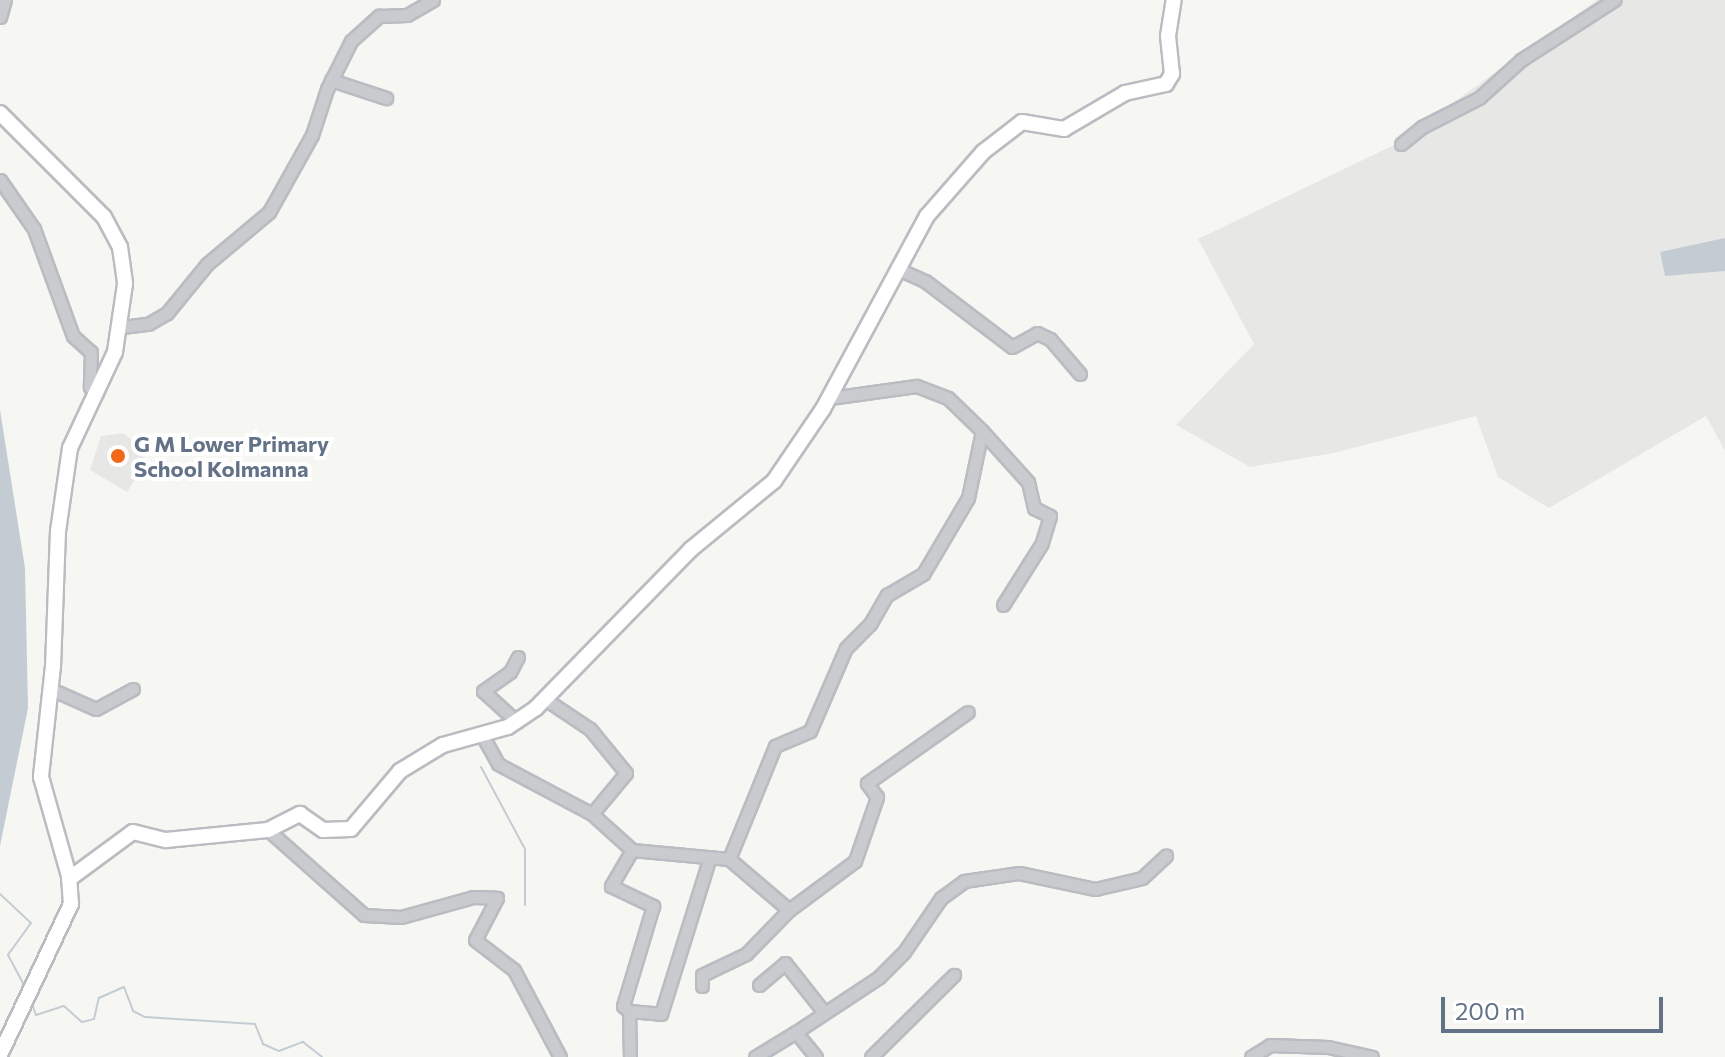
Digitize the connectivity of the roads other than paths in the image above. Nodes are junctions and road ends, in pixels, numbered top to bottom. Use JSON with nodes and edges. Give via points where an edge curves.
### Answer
{"nodes":[{"id":1,"x":5,"y":0,"type":"edge"},
{"id":2,"x":433,"y":0,"type":"edge"},
{"id":3,"x":1174,"y":0,"type":"edge"},
{"id":4,"x":1614,"y":0,"type":"edge"},
{"id":5,"x":0,"y":17,"type":"edge"},
{"id":6,"x":331,"y":80,"type":"junction"},
{"id":7,"x":386,"y":98,"type":"dead end"},
{"id":8,"x":0,"y":113,"type":"edge"},
{"id":9,"x":1401,"y":144,"type":"dead end"},
{"id":10,"x":0,"y":180,"type":"edge"},
{"id":11,"x":898,"y":269,"type":"junction"},
{"id":12,"x":122,"y":327,"type":"junction"},
{"id":13,"x":1080,"y":374,"type":"dead end"},
{"id":14,"x":97,"y":392,"type":"junction"},
{"id":15,"x":830,"y":398,"type":"junction"},
{"id":16,"x":982,"y":431,"type":"junction"},
{"id":17,"x":1003,"y":605,"type":"dead end"},
{"id":18,"x":518,"y":657,"type":"dead end"},
{"id":19,"x":51,"y":689,"type":"junction"},
{"id":20,"x":133,"y":689,"type":"dead end"},
{"id":21,"x":545,"y":699,"type":"junction"},
{"id":22,"x":968,"y":712,"type":"dead end"},
{"id":23,"x":517,"y":722,"type":"junction"},
{"id":24,"x":481,"y":733,"type":"junction"},
{"id":25,"x":592,"y":814,"type":"junction"},
{"id":26,"x":268,"y":830,"type":"junction"},
{"id":27,"x":632,"y":850,"type":"junction"},
{"id":28,"x":1166,"y":856,"type":"dead end"},
{"id":29,"x":729,"y":859,"type":"junction"},
{"id":30,"x":709,"y":860,"type":"junction"},
{"id":31,"x":69,"y":879,"type":"junction"},
{"id":32,"x":789,"y":910,"type":"junction"},
{"id":33,"x":954,"y":975,"type":"dead end"},
{"id":34,"x":759,"y":985,"type":"dead end"},
{"id":35,"x":702,"y":986,"type":"dead end"},
{"id":36,"x":629,"y":1011,"type":"junction"},
{"id":37,"x":823,"y":1011,"type":"junction"},
{"id":38,"x":796,"y":1032,"type":"junction"},
{"id":39,"x":0,"y":1055,"type":"edge"},
{"id":40,"x":560,"y":1057,"type":"edge"},
{"id":41,"x":630,"y":1057,"type":"edge"},
{"id":42,"x":755,"y":1057,"type":"edge"},
{"id":43,"x":816,"y":1057,"type":"edge"},
{"id":44,"x":871,"y":1057,"type":"edge"},
{"id":45,"x":1251,"y":1057,"type":"edge"},
{"id":46,"x":1372,"y":1057,"type":"edge"}],
"edges":[{"from":1,"to":5,"type":"street"},
{"from":2,"to":6,"type":"street","via":[[407,15],[385,14],[371,22],[351,41]]},
{"from":3,"to":11,"type":"main road","via":[[1169,27],[1172,74],[1166,84],[1125,93],[1064,129],[1027,120],[1009,130],[940,198]]},
{"from":4,"to":9,"type":"street","via":[[1529,54],[1479,98]]},
{"from":6,"to":7,"type":"street"},
{"from":6,"to":12,"type":"street","via":[[312,135],[269,212],[207,264],[167,313],[148,324]]},
{"from":8,"to":12,"type":"main road","via":[[104,217],[122,260]]},
{"from":10,"to":14,"type":"street","via":[[34,229],[73,336],[91,352],[90,387]]},
{"from":11,"to":13,"type":"street","via":[[925,281],[1012,347],[1037,333],[1050,339]]},
{"from":11,"to":15,"type":"main road"},
{"from":12,"to":14,"type":"main road"},
{"from":14,"to":19,"type":"main road","via":[[65,469]]},
{"from":15,"to":16,"type":"street","via":[[916,386],[948,398]]},
{"from":15,"to":21,"type":"main road","via":[[763,493],[690,550]]},
{"from":16,"to":17,"type":"street","via":[[1028,482],[1034,508],[1050,516],[1042,543]]},
{"from":16,"to":29,"type":"street","via":[[968,498],[933,558],[923,574],[887,595],[870,624],[846,648],[810,731],[775,746]]},
{"from":18,"to":23,"type":"street","via":[[510,672],[483,688]]},
{"from":19,"to":20,"type":"street","via":[[96,709]]},
{"from":19,"to":31,"type":"main road","via":[[41,777]]},
{"from":21,"to":23,"type":"main road"},
{"from":21,"to":25,"type":"street","via":[[590,729],[626,773]]},
{"from":22,"to":32,"type":"street","via":[[867,783],[877,797],[855,861]]},
{"from":23,"to":24,"type":"main road"},
{"from":24,"to":25,"type":"street","via":[[498,764]]},
{"from":24,"to":26,"type":"main road","via":[[443,745],[400,771],[351,829],[323,830],[300,814]]},
{"from":25,"to":27,"type":"street"},
{"from":26,"to":31,"type":"main road","via":[[166,840],[133,832]]},
{"from":26,"to":40,"type":"street","via":[[364,915],[401,917],[473,897],[497,898],[475,940],[514,970]]},
{"from":27,"to":30,"type":"street"},
{"from":27,"to":36,"type":"street","via":[[611,886],[653,906],[623,1006]]},
{"from":28,"to":37,"type":"street","via":[[1142,878],[1095,889],[1019,873],[964,881],[941,898],[904,952],[879,977]]},
{"from":29,"to":30,"type":"street"},
{"from":29,"to":32,"type":"street"},
{"from":30,"to":36,"type":"street","via":[[661,1014]]},
{"from":31,"to":39,"type":"main road","via":[[71,904]]},
{"from":32,"to":35,"type":"street","via":[[746,954],[702,975]]},
{"from":33,"to":44,"type":"street"},
{"from":34,"to":37,"type":"street","via":[[785,963]]},
{"from":36,"to":41,"type":"street"},
{"from":37,"to":38,"type":"street"},
{"from":38,"to":42,"type":"street"},
{"from":38,"to":43,"type":"street"},
{"from":45,"to":46,"type":"street","via":[[1270,1045],[1328,1047]]}]}
